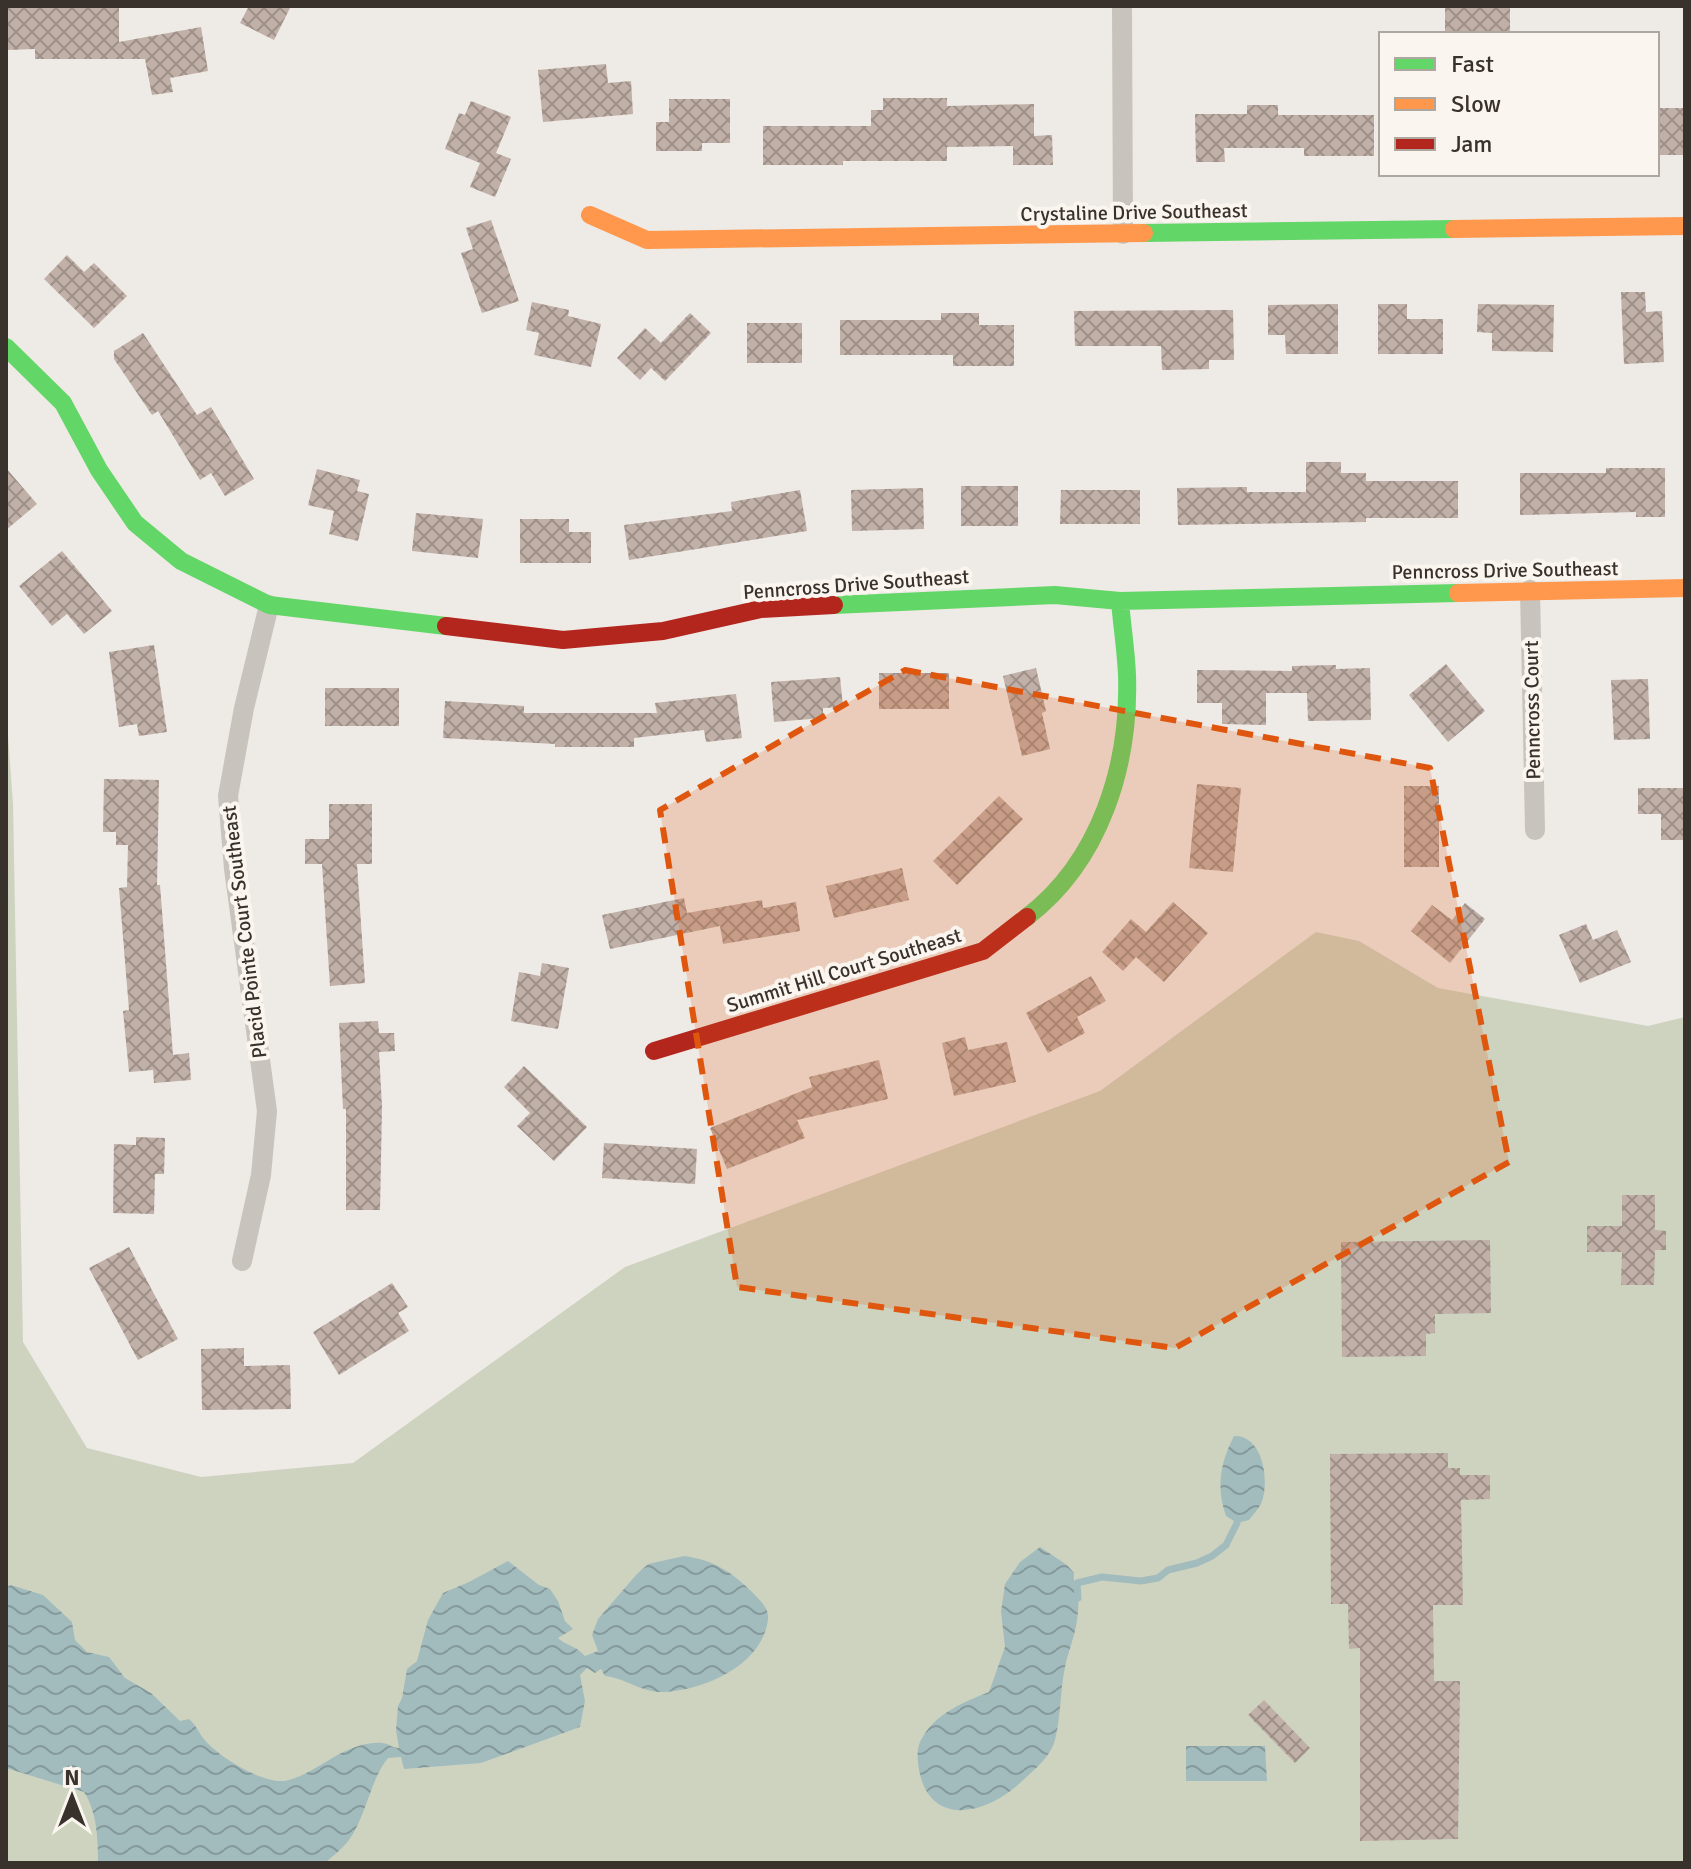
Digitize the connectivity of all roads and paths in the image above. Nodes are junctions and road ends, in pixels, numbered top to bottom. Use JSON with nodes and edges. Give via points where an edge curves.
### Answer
{"nodes":[{"id":1,"x":1122,"y":6,"type":"edge"},
{"id":2,"x":590,"y":215,"type":"dead end"},
{"id":3,"x":1685,"y":226,"type":"edge"},
{"id":4,"x":1123,"y":234,"type":"junction"},
{"id":5,"x":6,"y":347,"type":"edge"},
{"id":6,"x":1685,"y":588,"type":"edge"},
{"id":7,"x":1530,"y":590,"type":"junction"},
{"id":8,"x":1120,"y":601,"type":"junction"},
{"id":9,"x":269,"y":605,"type":"junction"},
{"id":10,"x":1535,"y":830,"type":"dead end"},
{"id":11,"x":654,"y":1051,"type":"dead end"},
{"id":12,"x":242,"y":1261,"type":"dead end"}],
"edges":[{"from":1,"to":4,"type":"street"},
{"from":2,"to":4,"type":"street","name":"Crystaline Drive Southeast","via":[[647,240]]},
{"from":3,"to":4,"type":"street","name":"Crystaline Drive Southeast"},
{"from":5,"to":9,"type":"street","name":"Penncross Drive Southeast","via":[[63,403],[135,523],[181,561]]},
{"from":6,"to":7,"type":"street","name":"Penncross Drive Southeast"},
{"from":7,"to":8,"type":"street","name":"Penncross Drive Southeast"},
{"from":7,"to":10,"type":"street","name":"Penncross Court"},
{"from":8,"to":9,"type":"street","name":"Penncross Drive Southeast","via":[[1055,595],[761,609],[663,631],[563,640]]},
{"from":8,"to":11,"type":"street","name":"Summit Hill Court Southeast","via":[[1127,676],[1123,745],[1110,801],[1086,852],[1048,901],[983,951]]},
{"from":9,"to":12,"type":"street","name":"Placid Pointe Court Southeast","via":[[228,796],[267,1111],[261,1175]]}]}
